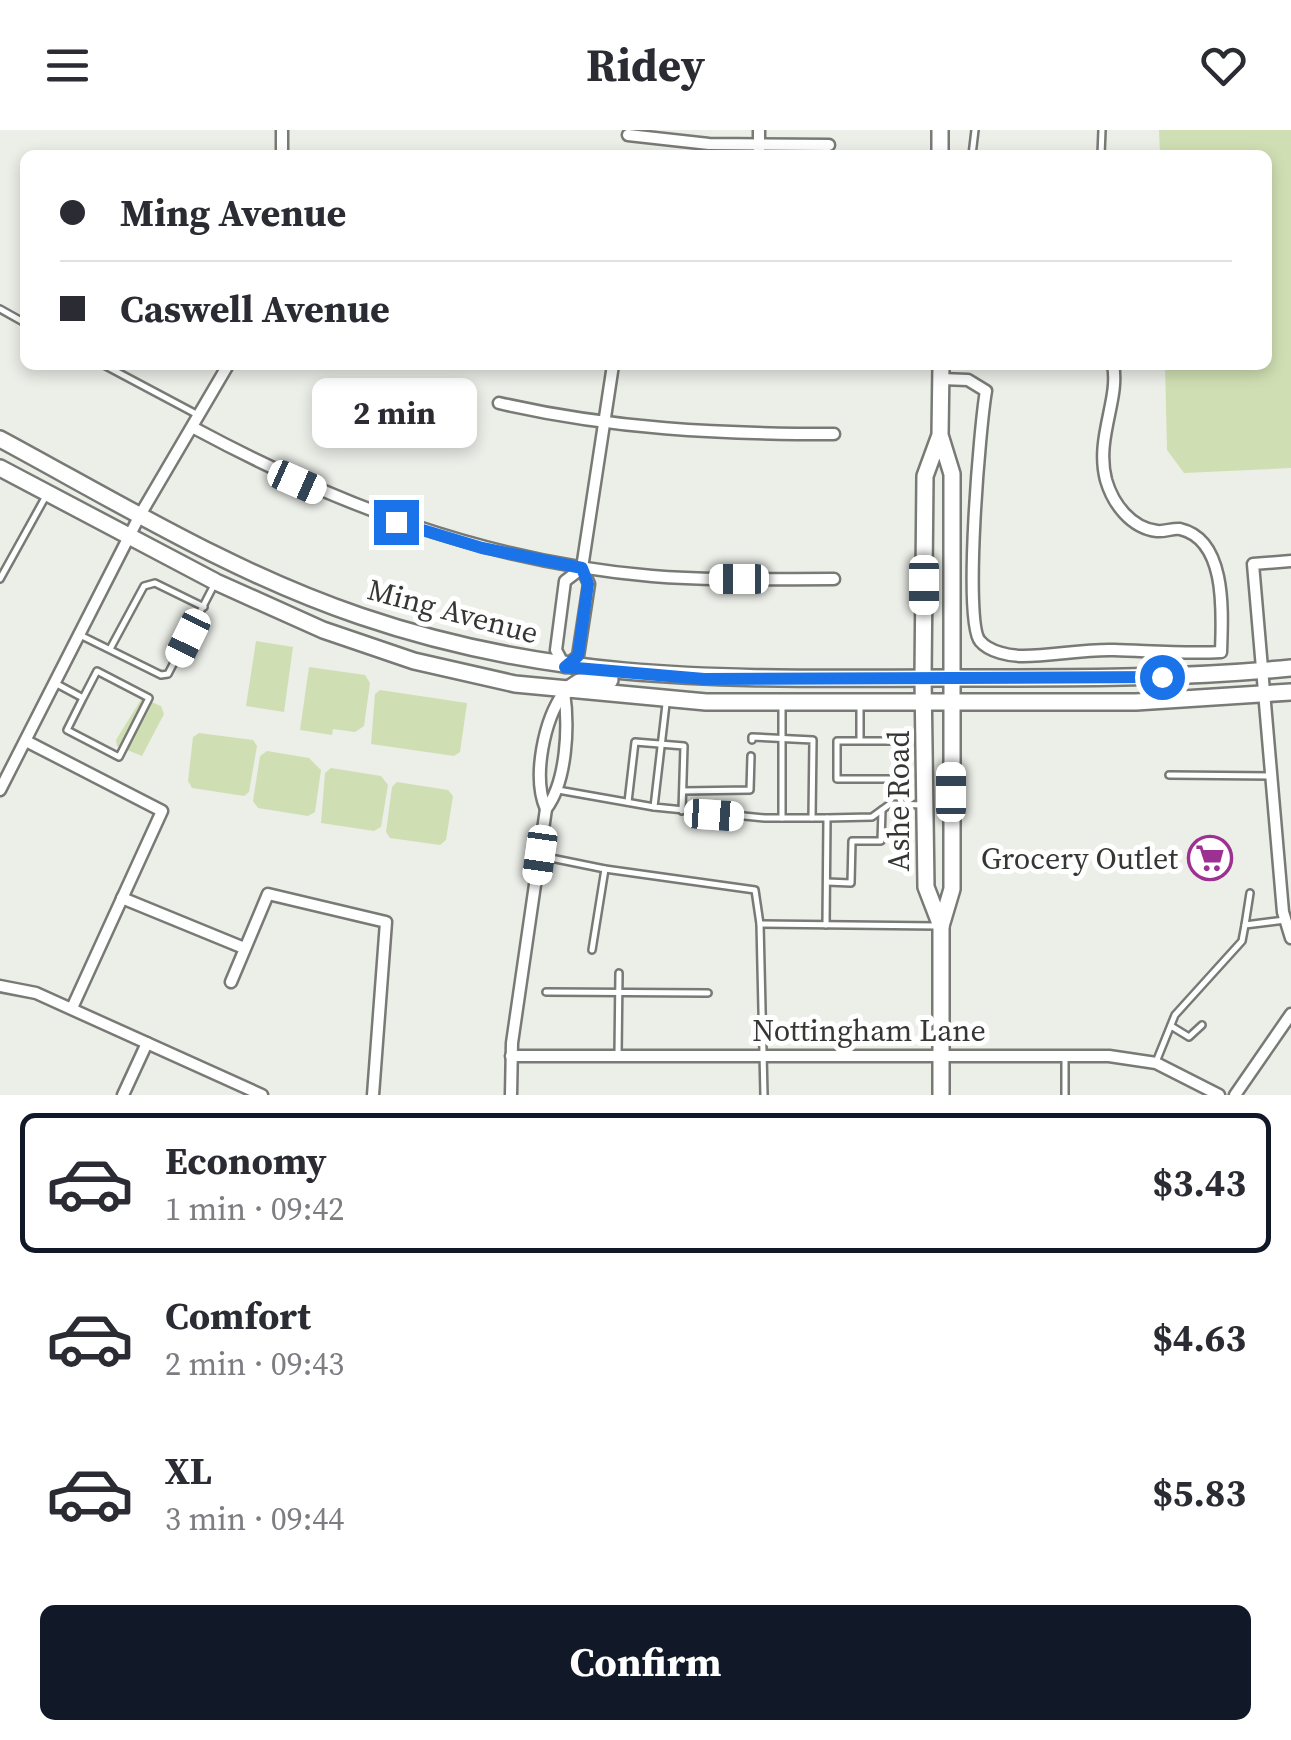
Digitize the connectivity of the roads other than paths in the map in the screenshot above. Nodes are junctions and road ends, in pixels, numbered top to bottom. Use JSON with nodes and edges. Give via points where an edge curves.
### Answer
{"nodes":[{"id":1,"x":759,"y":130,"type":"edge"},
{"id":2,"x":628,"y":135,"type":"dead end"},
{"id":3,"x":829,"y":144,"type":"dead end"},
{"id":4,"x":759,"y":150,"type":"edge"},
{"id":5,"x":112,"y":370,"type":"edge"},
{"id":6,"x":225,"y":370,"type":"edge"},
{"id":7,"x":611,"y":370,"type":"edge"},
{"id":8,"x":1112,"y":370,"type":"edge"},
{"id":9,"x":941,"y":372,"type":"edge"},
{"id":10,"x":499,"y":403,"type":"dead end"},
{"id":11,"x":197,"y":422,"type":"junction"},
{"id":12,"x":604,"y":425,"type":"junction"},
{"id":13,"x":834,"y":434,"type":"dead end"},
{"id":14,"x":940,"y":435,"type":"junction"},
{"id":15,"x":0,"y":440,"type":"edge"},
{"id":16,"x":0,"y":468,"type":"edge"},
{"id":17,"x":48,"y":493,"type":"junction"},
{"id":18,"x":140,"y":514,"type":"junction"},
{"id":19,"x":130,"y":534,"type":"junction"},
{"id":20,"x":1291,"y":561,"type":"edge"},
{"id":21,"x":582,"y":568,"type":"junction"},
{"id":22,"x":0,"y":578,"type":"edge"},
{"id":23,"x":834,"y":579,"type":"dead end"},
{"id":24,"x":216,"y":582,"type":"junction"},
{"id":25,"x":204,"y":606,"type":"junction"},
{"id":26,"x":80,"y":635,"type":"junction"},
{"id":27,"x":110,"y":650,"type":"junction"},
{"id":28,"x":565,"y":667,"type":"junction"},
{"id":29,"x":1291,"y":668,"type":"edge"},
{"id":30,"x":1263,"y":671,"type":"junction"},
{"id":31,"x":474,"y":674,"type":"junction"},
{"id":32,"x":664,"y":677,"type":"junction"},
{"id":33,"x":923,"y":678,"type":"junction"},
{"id":34,"x":952,"y":678,"type":"junction"},
{"id":35,"x":56,"y":683,"type":"junction"},
{"id":36,"x":564,"y":692,"type":"junction"},
{"id":37,"x":1291,"y":692,"type":"edge"},
{"id":38,"x":1266,"y":694,"type":"junction"},
{"id":39,"x":84,"y":698,"type":"junction"},
{"id":40,"x":666,"y":701,"type":"junction"},
{"id":41,"x":782,"y":702,"type":"junction"},
{"id":42,"x":860,"y":703,"type":"junction"},
{"id":43,"x":924,"y":703,"type":"junction"},
{"id":44,"x":951,"y":704,"type":"junction"},
{"id":45,"x":782,"y":738,"type":"junction"},
{"id":46,"x":752,"y":740,"type":"dead end"},
{"id":47,"x":26,"y":741,"type":"junction"},
{"id":48,"x":856,"y":743,"type":"junction"},
{"id":49,"x":660,"y":744,"type":"junction"},
{"id":50,"x":751,"y":756,"type":"dead end"},
{"id":51,"x":1170,"y":775,"type":"dead end"},
{"id":52,"x":1272,"y":776,"type":"junction"},
{"id":53,"x":892,"y":779,"type":"junction"},
{"id":54,"x":0,"y":790,"type":"edge"},
{"id":55,"x":556,"y":790,"type":"junction"},
{"id":56,"x":683,"y":791,"type":"junction"},
{"id":57,"x":628,"y":802,"type":"junction"},
{"id":58,"x":902,"y":804,"type":"junction"},
{"id":59,"x":925,"y":805,"type":"junction"},
{"id":60,"x":654,"y":807,"type":"junction"},
{"id":61,"x":546,"y":809,"type":"junction"},
{"id":62,"x":682,"y":810,"type":"junction"},
{"id":63,"x":882,"y":810,"type":"junction"},
{"id":64,"x":782,"y":818,"type":"junction"},
{"id":65,"x":812,"y":818,"type":"junction"},
{"id":66,"x":827,"y":818,"type":"junction"},
{"id":67,"x":540,"y":855,"type":"junction"},
{"id":68,"x":605,"y":870,"type":"junction"},
{"id":69,"x":827,"y":882,"type":"junction"},
{"id":70,"x":1250,"y":892,"type":"dead end"},
{"id":71,"x":122,"y":898,"type":"junction"},
{"id":72,"x":1284,"y":920,"type":"junction"},
{"id":73,"x":760,"y":924,"type":"junction"},
{"id":74,"x":826,"y":925,"type":"junction"},
{"id":75,"x":1245,"y":925,"type":"junction"},
{"id":76,"x":941,"y":926,"type":"junction"},
{"id":77,"x":1291,"y":938,"type":"edge"},
{"id":78,"x":244,"y":948,"type":"junction"},
{"id":79,"x":592,"y":950,"type":"dead end"},
{"id":80,"x":620,"y":973,"type":"dead end"},
{"id":81,"x":231,"y":982,"type":"dead end"},
{"id":82,"x":0,"y":986,"type":"edge"},
{"id":83,"x":546,"y":992,"type":"dead end"},
{"id":84,"x":619,"y":993,"type":"junction"},
{"id":85,"x":708,"y":993,"type":"dead end"},
{"id":86,"x":72,"y":1008,"type":"junction"},
{"id":87,"x":1291,"y":1014,"type":"edge"},
{"id":88,"x":1202,"y":1025,"type":"dead end"},
{"id":89,"x":1171,"y":1026,"type":"junction"},
{"id":90,"x":147,"y":1043,"type":"junction"},
{"id":91,"x":763,"y":1054,"type":"junction"},
{"id":92,"x":511,"y":1056,"type":"junction"},
{"id":93,"x":618,"y":1056,"type":"junction"},
{"id":94,"x":940,"y":1056,"type":"junction"},
{"id":95,"x":1065,"y":1056,"type":"junction"},
{"id":96,"x":1156,"y":1063,"type":"junction"},
{"id":97,"x":123,"y":1095,"type":"edge"},
{"id":98,"x":262,"y":1095,"type":"edge"},
{"id":99,"x":373,"y":1095,"type":"edge"},
{"id":100,"x":511,"y":1095,"type":"edge"},
{"id":101,"x":764,"y":1095,"type":"edge"},
{"id":102,"x":940,"y":1095,"type":"edge"},
{"id":103,"x":1066,"y":1095,"type":"edge"},
{"id":104,"x":1218,"y":1095,"type":"edge"},
{"id":105,"x":1235,"y":1095,"type":"edge"}],
"edges":[{"from":1,"to":4,"type":"street"},
{"from":2,"to":4,"type":"street"},
{"from":3,"to":4,"type":"street"},
{"from":5,"to":11,"type":"lane"},
{"from":6,"to":11,"type":"street"},
{"from":7,"to":12,"type":"street"},
{"from":8,"to":9,"type":"street","via":[[1102,432],[1106,480],[1125,518],[1156,532],[1180,529],[1204,544],[1218,576],[1221,652],[1021,656],[980,641],[972,622],[976,445],[986,391]]},
{"from":9,"to":14,"type":"main road","name":"Ashe Road"},
{"from":10,"to":12,"type":"street"},
{"from":11,"to":18,"type":"street"},
{"from":11,"to":21,"type":"street","via":[[297,482],[396,522]]},
{"from":12,"to":13,"type":"street"},
{"from":12,"to":21,"type":"street"},
{"from":14,"to":33,"type":"main road","name":"Ashe Road","via":[[924,476]]},
{"from":14,"to":34,"type":"main road","name":"Ashe Road","via":[[952,474]]},
{"from":15,"to":18,"type":"main road","name":"Ming Avenue"},
{"from":16,"to":17,"type":"main road","name":"Ming Avenue"},
{"from":17,"to":19,"type":"main road","name":"Ming Avenue"},
{"from":17,"to":22,"type":"lane"},
{"from":18,"to":19,"type":"street"},
{"from":18,"to":28,"type":"main road","name":"Ming Avenue","via":[[266,579],[358,616]]},
{"from":19,"to":24,"type":"main road","name":"Ming Avenue"},
{"from":19,"to":26,"type":"street"},
{"from":20,"to":30,"type":"street","via":[[1253,564]]},
{"from":21,"to":23,"type":"street","via":[[707,579]]},
{"from":21,"to":28,"type":"street","via":[[588,584],[578,656]]},
{"from":21,"to":28,"type":"street","via":[[565,581],[556,650]]},
{"from":24,"to":25,"type":"lane"},
{"from":24,"to":31,"type":"main road","name":"Ming Avenue","via":[[364,645]]},
{"from":25,"to":27,"type":"lane","via":[[155,583],[144,586]]},
{"from":25,"to":27,"type":"lane","via":[[168,674]]},
{"from":26,"to":27,"type":"lane"},
{"from":26,"to":35,"type":"street"},
{"from":28,"to":31,"type":"main road","via":[[542,678]]},
{"from":28,"to":32,"type":"main road","name":"Ming Avenue"},
{"from":29,"to":30,"type":"main road","name":"Ming Avenue"},
{"from":30,"to":34,"type":"main road","name":"Ming Avenue"},
{"from":30,"to":38,"type":"street"},
{"from":31,"to":36,"type":"main road","name":"Ming Avenue"},
{"from":32,"to":33,"type":"main road","name":"Ming Avenue"},
{"from":32,"to":36,"type":"main road","via":[[578,682]]},
{"from":33,"to":34,"type":"main road","name":"Ming Avenue"},
{"from":33,"to":43,"type":"main road","name":"Ashe Road"},
{"from":34,"to":44,"type":"main road","name":"Ashe Road"},
{"from":35,"to":39,"type":"lane"},
{"from":35,"to":47,"type":"street"},
{"from":36,"to":40,"type":"main road","name":"Ming Avenue"},
{"from":36,"to":55,"type":"street","via":[[568,716]]},
{"from":36,"to":61,"type":"street","via":[[549,712],[539,794]]},
{"from":37,"to":38,"type":"main road","name":"Ming Avenue"},
{"from":38,"to":44,"type":"main road","name":"Ming Avenue"},
{"from":38,"to":52,"type":"street"},
{"from":39,"to":39,"type":"lane","via":[[67,730],[118,758],[150,698],[97,671]]},
{"from":40,"to":41,"type":"main road","name":"Ming Avenue"},
{"from":40,"to":49,"type":"lane"},
{"from":41,"to":42,"type":"main road","name":"Ming Avenue"},
{"from":41,"to":45,"type":"lane"},
{"from":42,"to":43,"type":"main road","name":"Ming Avenue"},
{"from":42,"to":48,"type":"lane"},
{"from":43,"to":44,"type":"main road","name":"Ming Avenue"},
{"from":43,"to":59,"type":"main road","name":"Ashe Road"},
{"from":44,"to":76,"type":"main road","name":"Ashe Road","via":[[952,889]]},
{"from":45,"to":46,"type":"lane"},
{"from":45,"to":64,"type":"lane"},
{"from":45,"to":65,"type":"lane","via":[[813,740]]},
{"from":47,"to":54,"type":"street"},
{"from":47,"to":71,"type":"street","via":[[162,810]]},
{"from":48,"to":53,"type":"lane","via":[[898,741],[898,774]]},
{"from":48,"to":53,"type":"lane","via":[[837,741],[837,780]]},
{"from":49,"to":56,"type":"lane","via":[[684,746]]},
{"from":49,"to":57,"type":"lane","via":[[634,742]]},
{"from":49,"to":60,"type":"lane"},
{"from":50,"to":56,"type":"lane","via":[[750,790]]},
{"from":51,"to":52,"type":"lane"},
{"from":52,"to":72,"type":"street"},
{"from":53,"to":58,"type":"lane"},
{"from":55,"to":57,"type":"lane"},
{"from":55,"to":61,"type":"street"},
{"from":56,"to":62,"type":"lane"},
{"from":57,"to":60,"type":"lane"},
{"from":58,"to":59,"type":"lane"},
{"from":58,"to":63,"type":"lane"},
{"from":59,"to":76,"type":"main road","name":"Ashe Road","via":[[926,886]]},
{"from":60,"to":62,"type":"lane"},
{"from":61,"to":67,"type":"street"},
{"from":62,"to":64,"type":"lane"},
{"from":63,"to":66,"type":"lane","via":[[872,818]]},
{"from":63,"to":69,"type":"lane","via":[[882,842],[852,841],[852,883]]},
{"from":64,"to":65,"type":"lane"},
{"from":65,"to":66,"type":"lane"},
{"from":66,"to":69,"type":"lane"},
{"from":67,"to":68,"type":"lane"},
{"from":67,"to":92,"type":"street"},
{"from":68,"to":73,"type":"lane","via":[[754,890]]},
{"from":68,"to":79,"type":"lane"},
{"from":69,"to":74,"type":"lane"},
{"from":70,"to":75,"type":"lane"},
{"from":71,"to":78,"type":"street"},
{"from":71,"to":86,"type":"street"},
{"from":72,"to":75,"type":"lane"},
{"from":72,"to":77,"type":"street"},
{"from":73,"to":74,"type":"lane"},
{"from":73,"to":91,"type":"lane"},
{"from":74,"to":76,"type":"lane"},
{"from":75,"to":89,"type":"lane","via":[[1242,941]]},
{"from":76,"to":94,"type":"main road","name":"Ashe Road"},
{"from":78,"to":81,"type":"street"},
{"from":78,"to":99,"type":"street","via":[[268,894],[386,922]]},
{"from":80,"to":84,"type":"lane"},
{"from":82,"to":86,"type":"street"},
{"from":83,"to":84,"type":"lane"},
{"from":84,"to":85,"type":"lane"},
{"from":84,"to":93,"type":"lane"},
{"from":86,"to":90,"type":"street"},
{"from":87,"to":105,"type":"street"},
{"from":88,"to":89,"type":"lane","via":[[1189,1037]]},
{"from":89,"to":96,"type":"lane"},
{"from":90,"to":97,"type":"street"},
{"from":90,"to":98,"type":"street"},
{"from":91,"to":93,"type":"street","name":"Nottingham Lane"},
{"from":91,"to":94,"type":"street","name":"Nottingham Lane"},
{"from":91,"to":101,"type":"lane"},
{"from":92,"to":93,"type":"street","name":"Nottingham Lane"},
{"from":92,"to":100,"type":"street"},
{"from":94,"to":95,"type":"street","name":"Nottingham Lane"},
{"from":94,"to":102,"type":"main road","name":"Ashe Road"},
{"from":95,"to":96,"type":"street","name":"Nottingham Lane"},
{"from":95,"to":103,"type":"lane"},
{"from":96,"to":104,"type":"street","name":"Nottingham Lane"}]}
